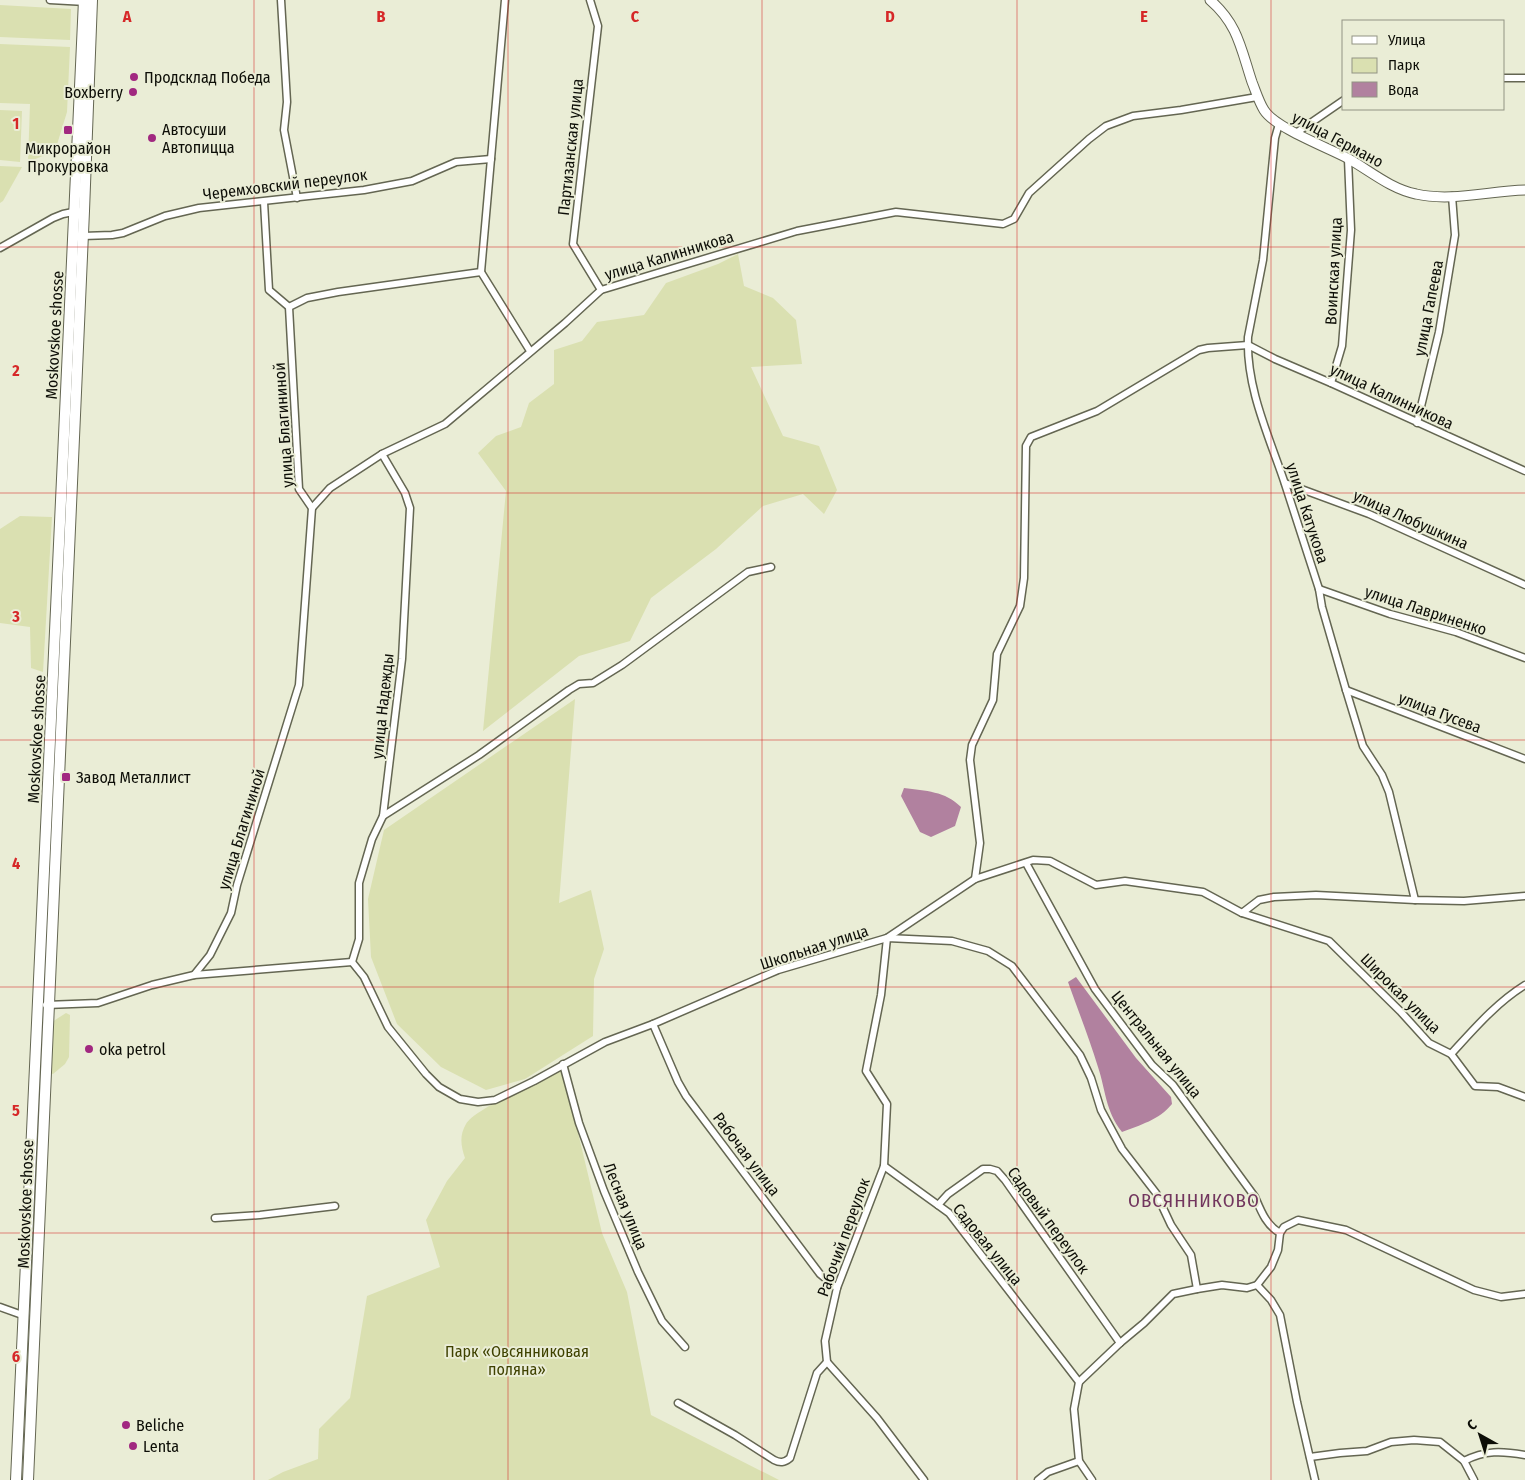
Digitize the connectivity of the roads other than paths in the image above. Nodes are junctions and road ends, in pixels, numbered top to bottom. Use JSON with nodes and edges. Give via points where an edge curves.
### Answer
{"nodes":[{"id":1,"x":50,"y":0,"type":"edge"},
{"id":2,"x":281,"y":0,"type":"edge"},
{"id":3,"x":505,"y":0,"type":"edge"},
{"id":4,"x":590,"y":0,"type":"edge"},
{"id":5,"x":1210,"y":0,"type":"edge"},
{"id":6,"x":88,"y":1,"type":"edge"},
{"id":7,"x":1505,"y":78,"type":"edge"},
{"id":8,"x":1525,"y":78,"type":"edge"},
{"id":9,"x":1257,"y":97,"type":"junction"},
{"id":10,"x":1342,"y":101,"type":"edge"},
{"id":11,"x":1279,"y":124,"type":"junction"},
{"id":12,"x":1296,"y":133,"type":"junction"},
{"id":13,"x":490,"y":159,"type":"junction"},
{"id":14,"x":1348,"y":159,"type":"junction"},
{"id":15,"x":1525,"y":190,"type":"edge"},
{"id":16,"x":1452,"y":196,"type":"junction"},
{"id":17,"x":298,"y":198,"type":"junction"},
{"id":18,"x":264,"y":202,"type":"junction"},
{"id":19,"x":79,"y":211,"type":"junction"},
{"id":20,"x":83,"y":236,"type":"junction"},
{"id":21,"x":0,"y":248,"type":"edge"},
{"id":22,"x":481,"y":272,"type":"junction"},
{"id":23,"x":602,"y":290,"type":"junction"},
{"id":24,"x":289,"y":308,"type":"junction"},
{"id":25,"x":1248,"y":345,"type":"junction"},
{"id":26,"x":530,"y":351,"type":"junction"},
{"id":27,"x":1331,"y":383,"type":"junction"},
{"id":28,"x":1417,"y":423,"type":"junction"},
{"id":29,"x":382,"y":454,"type":"junction"},
{"id":30,"x":1525,"y":472,"type":"edge"},
{"id":31,"x":1285,"y":483,"type":"junction"},
{"id":32,"x":312,"y":508,"type":"junction"},
{"id":33,"x":771,"y":567,"type":"dead end"},
{"id":34,"x":1525,"y":585,"type":"edge"},
{"id":35,"x":1319,"y":590,"type":"junction"},
{"id":36,"x":1525,"y":658,"type":"edge"},
{"id":37,"x":1346,"y":690,"type":"junction"},
{"id":38,"x":1525,"y":759,"type":"edge"},
{"id":39,"x":383,"y":816,"type":"junction"},
{"id":40,"x":1026,"y":863,"type":"junction"},
{"id":41,"x":975,"y":879,"type":"junction"},
{"id":42,"x":1525,"y":896,"type":"edge"},
{"id":43,"x":1415,"y":900,"type":"junction"},
{"id":44,"x":1242,"y":913,"type":"junction"},
{"id":45,"x":886,"y":938,"type":"junction"},
{"id":46,"x":352,"y":962,"type":"junction"},
{"id":47,"x":194,"y":976,"type":"junction"},
{"id":48,"x":1525,"y":985,"type":"edge"},
{"id":49,"x":43,"y":1005,"type":"junction"},
{"id":50,"x":653,"y":1024,"type":"junction"},
{"id":51,"x":1451,"y":1054,"type":"junction"},
{"id":52,"x":563,"y":1064,"type":"junction"},
{"id":53,"x":1525,"y":1097,"type":"edge"},
{"id":54,"x":884,"y":1166,"type":"junction"},
{"id":55,"x":938,"y":1205,"type":"junction"},
{"id":56,"x":335,"y":1206,"type":"dead end"},
{"id":57,"x":214,"y":1218,"type":"dead end"},
{"id":58,"x":1280,"y":1233,"type":"junction"},
{"id":59,"x":1257,"y":1285,"type":"junction"},
{"id":60,"x":837,"y":1288,"type":"junction"},
{"id":61,"x":1196,"y":1289,"type":"junction"},
{"id":62,"x":1525,"y":1294,"type":"edge"},
{"id":63,"x":0,"y":1306,"type":"edge"},
{"id":64,"x":25,"y":1316,"type":"junction"},
{"id":65,"x":36,"y":1321,"type":"junction"},
{"id":66,"x":1120,"y":1343,"type":"junction"},
{"id":67,"x":685,"y":1347,"type":"dead end"},
{"id":68,"x":827,"y":1362,"type":"junction"},
{"id":69,"x":1079,"y":1382,"type":"junction"},
{"id":70,"x":678,"y":1403,"type":"dead end"},
{"id":71,"x":1525,"y":1455,"type":"edge"},
{"id":72,"x":1310,"y":1458,"type":"junction"},
{"id":73,"x":1079,"y":1461,"type":"junction"},
{"id":74,"x":1464,"y":1462,"type":"junction"},
{"id":75,"x":16,"y":1480,"type":"edge"},
{"id":76,"x":28,"y":1480,"type":"edge"},
{"id":77,"x":924,"y":1480,"type":"edge"},
{"id":78,"x":1038,"y":1480,"type":"edge"},
{"id":79,"x":1092,"y":1480,"type":"edge"},
{"id":80,"x":1315,"y":1480,"type":"edge"},
{"id":81,"x":1474,"y":1480,"type":"edge"}],
"edges":[{"from":1,"to":6,"type":"street"},
{"from":2,"to":17,"type":"street","via":[[287,102],[284,130]]},
{"from":3,"to":13,"type":"street"},
{"from":4,"to":23,"type":"street","name":"Партизанская улица","via":[[598,26],[573,244]]},
{"from":5,"to":9,"type":"main road","name":"улица Германо","via":[[1222,10],[1235,30]]},
{"from":6,"to":19,"type":"main road","name":"Moskovskoe shosse"},
{"from":7,"to":8,"type":"street"},
{"from":9,"to":11,"type":"main road","name":"улица Германо","via":[[1265,112]]},
{"from":9,"to":23,"type":"street","name":"улица Калинникова","via":[[1133,116],[1106,126],[1029,193],[1014,219],[1003,224],[896,212],[797,231]]},
{"from":10,"to":12,"type":"street"},
{"from":11,"to":12,"type":"main road","name":"улица Германо"},
{"from":11,"to":25,"type":"street","name":"улица Катукова","via":[[1263,260]]},
{"from":12,"to":14,"type":"main road","name":"улица Германо"},
{"from":13,"to":17,"type":"street","name":"Черемховский переулок","via":[[456,162],[412,181]]},
{"from":13,"to":22,"type":"street"},
{"from":14,"to":16,"type":"main road","name":"улица Германо","via":[[1414,194]]},
{"from":14,"to":27,"type":"street","name":"Воинская улица","via":[[1351,230],[1342,346]]},
{"from":15,"to":16,"type":"main road","name":"улица Германо"},
{"from":16,"to":28,"type":"street","name":"улица Гапеева","via":[[1455,235],[1439,332]]},
{"from":17,"to":18,"type":"street","name":"Черемховский переулок"},
{"from":18,"to":20,"type":"street","name":"Черемховский переулок","via":[[199,208],[166,216],[123,233]]},
{"from":18,"to":24,"type":"street","via":[[269,290]]},
{"from":19,"to":20,"type":"main road","name":"Moskovskoe shosse"},
{"from":19,"to":21,"type":"street","via":[[53,218]]},
{"from":19,"to":49,"type":"main road","name":"Moskovskoe shosse"},
{"from":20,"to":49,"type":"main road","name":"Moskovskoe shosse"},
{"from":22,"to":24,"type":"street","via":[[338,292],[307,298]]},
{"from":22,"to":26,"type":"street"},
{"from":23,"to":26,"type":"street","name":"улица Калинникова"},
{"from":24,"to":32,"type":"street","name":"улица Благининой","via":[[299,489]]},
{"from":25,"to":27,"type":"street","name":"улица Калинникова"},
{"from":25,"to":31,"type":"street","name":"улица Катукова","via":[[1253,390]]},
{"from":25,"to":41,"type":"street","via":[[1199,350],[1097,411],[1032,437],[1026,446],[1024,578],[1020,606],[997,654],[993,700],[972,745],[970,760],[980,843]]},
{"from":26,"to":29,"type":"street","name":"улица Калинникова","via":[[445,424]]},
{"from":27,"to":28,"type":"street","name":"улица Калинникова"},
{"from":28,"to":30,"type":"street","name":"улица Калинникова"},
{"from":29,"to":32,"type":"street","name":"улица Калинникова","via":[[330,488]]},
{"from":29,"to":39,"type":"street","name":"улица Надежды","via":[[410,508],[402,659]]},
{"from":31,"to":34,"type":"street","name":"улица Любушкина","via":[[1369,514]]},
{"from":31,"to":35,"type":"street","name":"улица Катукова"},
{"from":32,"to":47,"type":"street","name":"улица Благининой","via":[[299,685],[231,913],[210,955]]},
{"from":33,"to":39,"type":"street","via":[[748,572],[622,665],[592,683],[579,684],[568,690],[479,755]]},
{"from":35,"to":36,"type":"street","name":"улица Лавриненко","via":[[1456,632]]},
{"from":35,"to":37,"type":"street","name":"улица Катукова"},
{"from":37,"to":38,"type":"street","name":"улица Гусева"},
{"from":37,"to":43,"type":"street","name":"улица Катукова","via":[[1364,746],[1389,792]]},
{"from":39,"to":46,"type":"street","name":"улица Надежды","via":[[358,883],[358,939]]},
{"from":40,"to":41,"type":"street","name":"Школьная улица"},
{"from":40,"to":44,"type":"street","name":"Широкая улица","via":[[1050,861],[1096,885],[1125,880],[1203,892]]},
{"from":40,"to":58,"type":"street","name":"Центральная улица","via":[[1095,989],[1152,1065],[1173,1085],[1255,1197],[1263,1216]]},
{"from":41,"to":45,"type":"street","name":"Школьная улица"},
{"from":42,"to":43,"type":"street"},
{"from":43,"to":44,"type":"street","via":[[1316,895],[1274,897],[1259,900]]},
{"from":44,"to":51,"type":"street","name":"Широкая улица","via":[[1329,941],[1430,1043]]},
{"from":45,"to":50,"type":"street","name":"Школьная улица","via":[[778,970]]},
{"from":45,"to":54,"type":"street","via":[[881,995],[866,1071],[887,1104]]},
{"from":45,"to":61,"type":"street","via":[[952,941],[988,952],[1012,966],[1080,1055],[1101,1110],[1122,1149],[1156,1193],[1190,1255]]},
{"from":46,"to":47,"type":"street"},
{"from":46,"to":52,"type":"street","name":"Школьная улица","via":[[364,977],[395,1038],[439,1087],[460,1099],[495,1100]]},
{"from":47,"to":49,"type":"street","via":[[152,985],[98,1003]]},
{"from":48,"to":51,"type":"street","via":[[1494,1008]]},
{"from":49,"to":64,"type":"main road","name":"Moskovskoe shosse"},
{"from":49,"to":65,"type":"main road","name":"Moskovskoe shosse"},
{"from":50,"to":52,"type":"street","name":"Школьная улица","via":[[610,1040]]},
{"from":50,"to":60,"type":"street","name":"Рабочая улица","via":[[686,1096],[820,1274]]},
{"from":51,"to":53,"type":"street","via":[[1475,1086],[1498,1086]]},
{"from":52,"to":67,"type":"street","name":"Лесная улица","via":[[582,1131],[634,1263],[662,1321]]},
{"from":54,"to":55,"type":"street","name":"Садовая улица"},
{"from":54,"to":60,"type":"street","name":"Рабочий переулок"},
{"from":55,"to":66,"type":"street","name":"Садовый переулок","via":[[983,1169],[997,1172],[1006,1180]]},
{"from":55,"to":69,"type":"street","name":"Садовая улица","via":[[949,1213]]},
{"from":56,"to":57,"type":"street"},
{"from":58,"to":59,"type":"street","via":[[1271,1268]]},
{"from":58,"to":62,"type":"street","via":[[1284,1227],[1298,1220],[1346,1230],[1474,1290],[1501,1297]]},
{"from":59,"to":61,"type":"street"},
{"from":59,"to":72,"type":"street","via":[[1280,1315]]},
{"from":60,"to":68,"type":"street","name":"Рабочий переулок","via":[[825,1341]]},
{"from":61,"to":66,"type":"street","via":[[1173,1294]]},
{"from":63,"to":64,"type":"street"},
{"from":64,"to":65,"type":"street"},
{"from":64,"to":75,"type":"main road","name":"Moskovskoe shosse"},
{"from":65,"to":76,"type":"main road","name":"Moskovskoe shosse"},
{"from":66,"to":69,"type":"street"},
{"from":68,"to":70,"type":"street","via":[[817,1373],[790,1458],[785,1462],[774,1460]]},
{"from":68,"to":77,"type":"street","via":[[877,1418]]},
{"from":69,"to":73,"type":"street","via":[[1074,1409]]},
{"from":71,"to":74,"type":"street","via":[[1488,1453]]},
{"from":72,"to":74,"type":"street","via":[[1367,1451],[1391,1442],[1414,1440],[1440,1442]]},
{"from":72,"to":80,"type":"street"},
{"from":73,"to":78,"type":"street","via":[[1048,1472]]},
{"from":73,"to":79,"type":"street"},
{"from":74,"to":81,"type":"street"}]}
